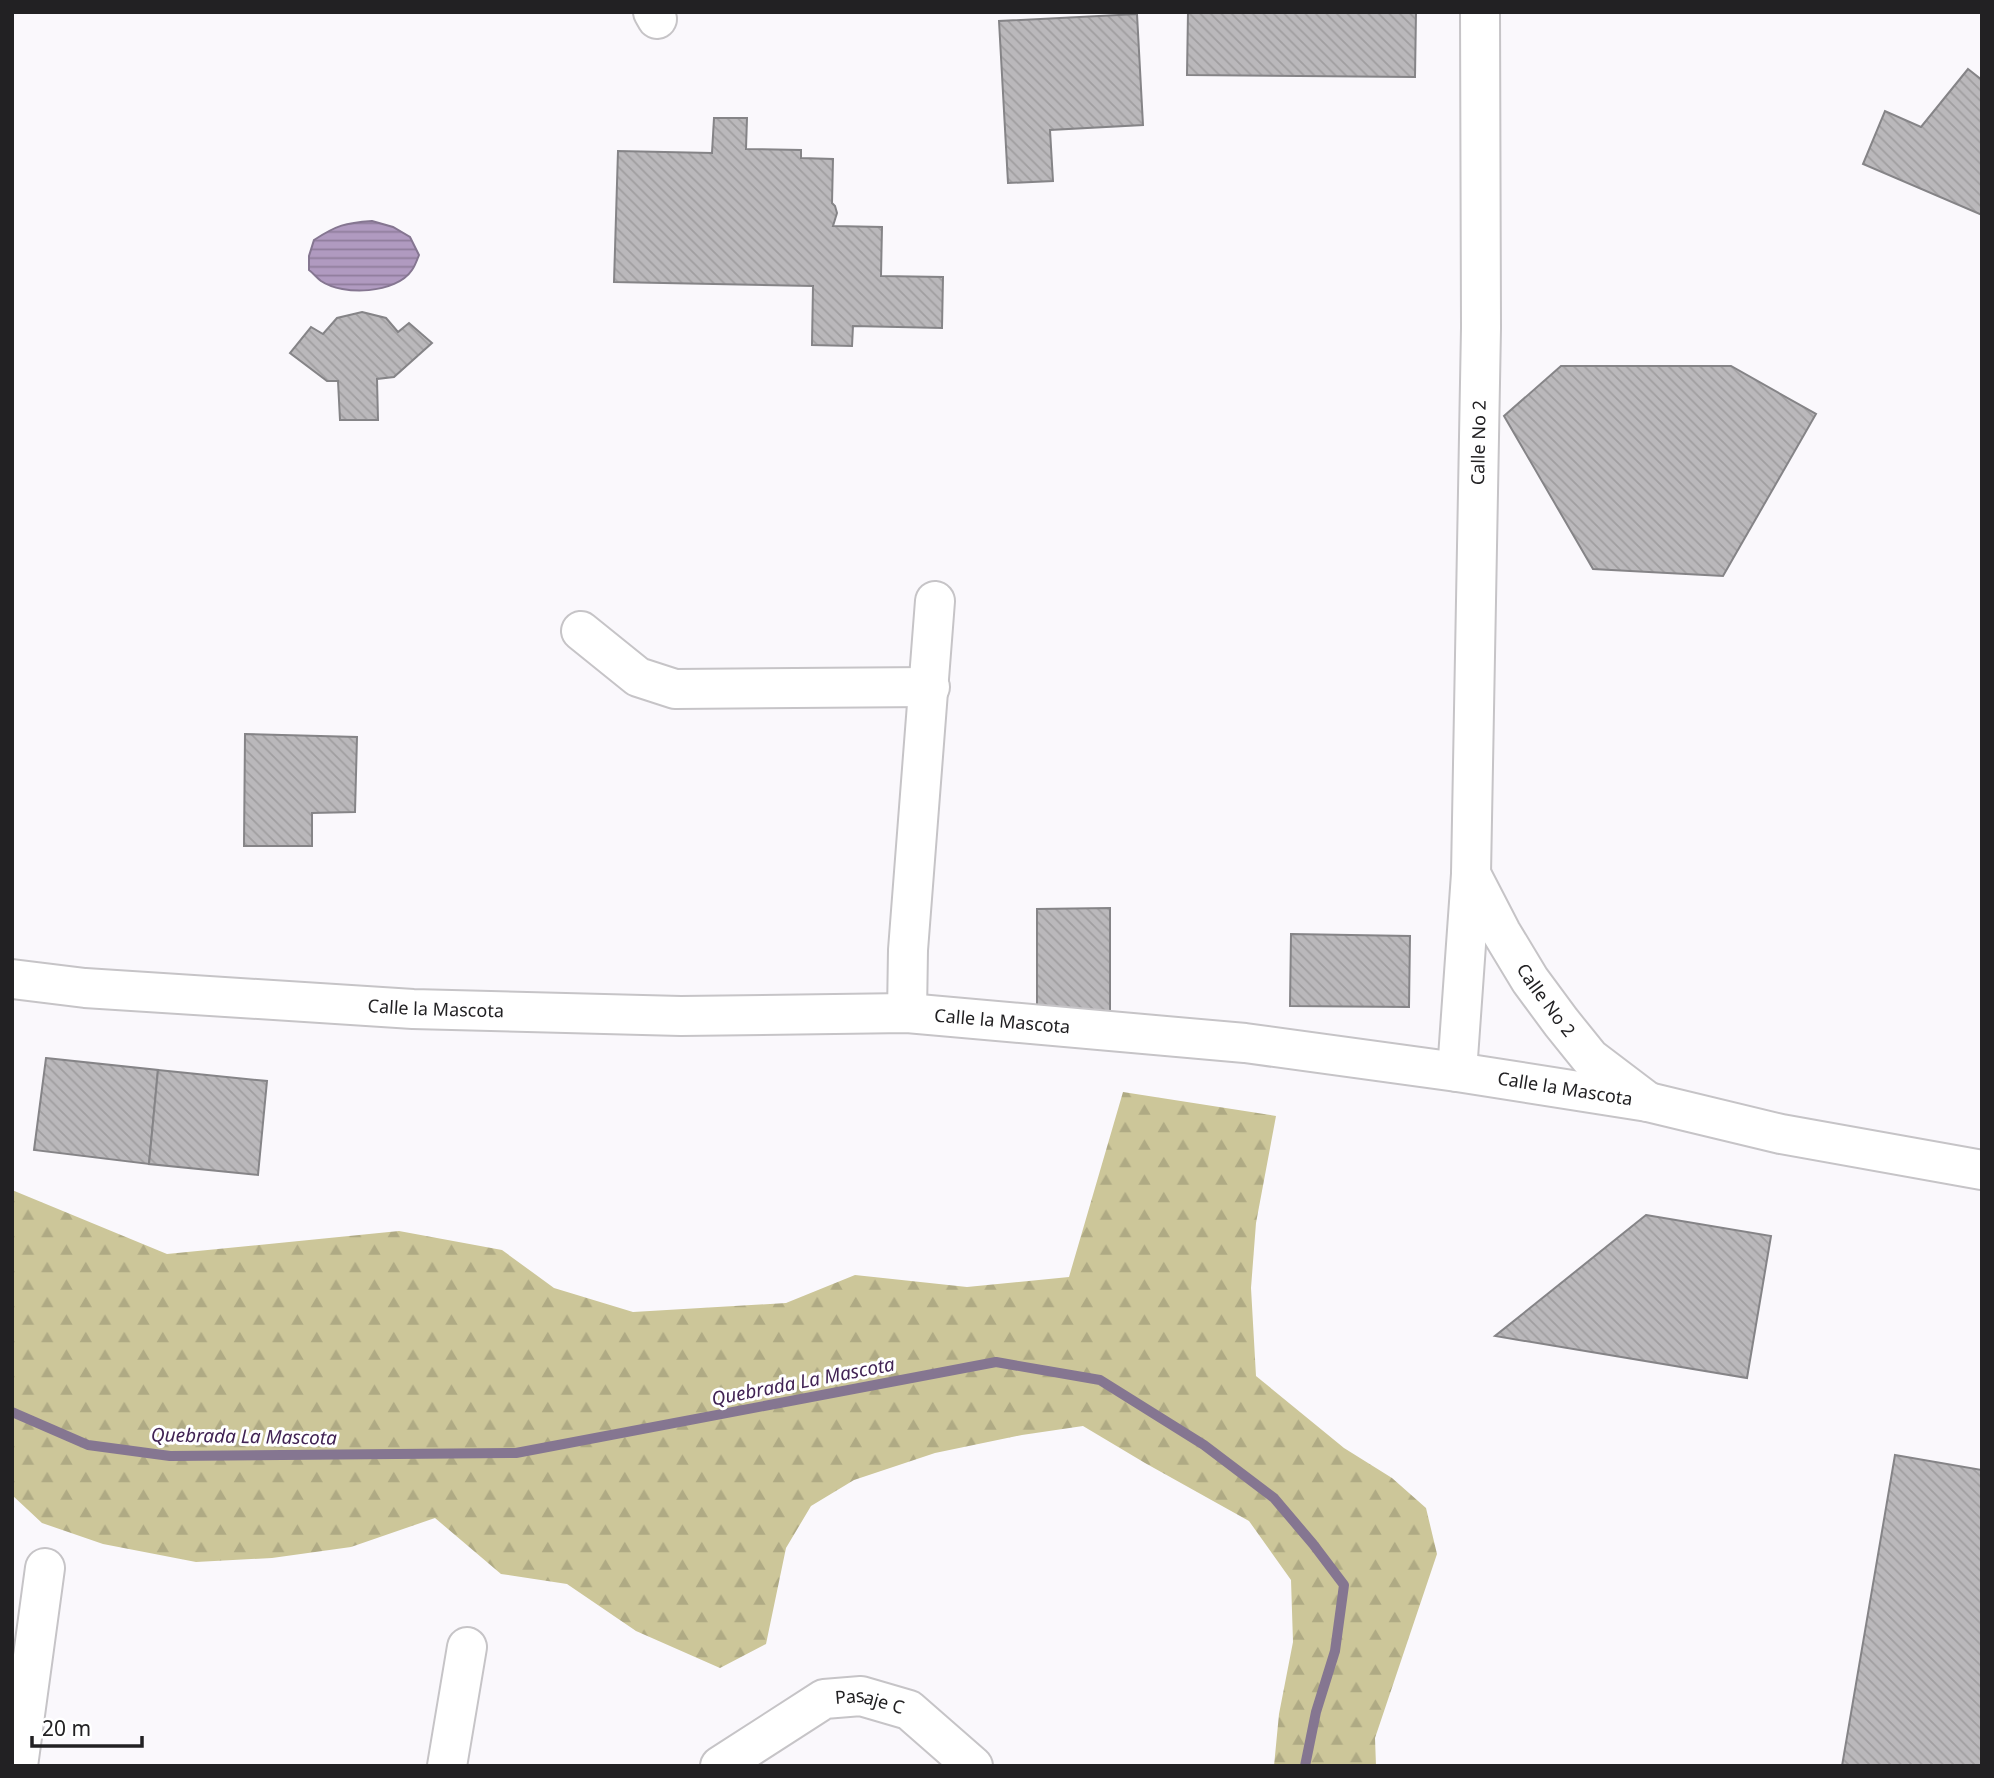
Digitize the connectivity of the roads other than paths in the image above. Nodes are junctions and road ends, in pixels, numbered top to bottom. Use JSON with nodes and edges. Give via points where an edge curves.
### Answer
{"nodes":[{"id":1,"x":1480,"y":12,"type":"edge"},
{"id":2,"x":935,"y":601,"type":"dead end"},
{"id":3,"x":581,"y":631,"type":"dead end"},
{"id":4,"x":930,"y":688,"type":"junction"},
{"id":5,"x":1471,"y":874,"type":"junction"},
{"id":6,"x":12,"y":979,"type":"edge"},
{"id":7,"x":907,"y":1013,"type":"junction"},
{"id":8,"x":1457,"y":1072,"type":"junction"},
{"id":9,"x":1648,"y":1102,"type":"junction"},
{"id":10,"x":1982,"y":1170,"type":"edge"},
{"id":11,"x":45,"y":1567,"type":"dead end"},
{"id":12,"x":467,"y":1647,"type":"dead end"},
{"id":13,"x":18,"y":1766,"type":"edge"},
{"id":14,"x":447,"y":1766,"type":"edge"},
{"id":15,"x":720,"y":1766,"type":"edge"},
{"id":16,"x":972,"y":1766,"type":"edge"}],
"edges":[{"from":1,"to":5,"type":"main road","name":"Calle No 2","via":[[1481,328]]},
{"from":2,"to":4,"type":"main road"},
{"from":3,"to":4,"type":"main road","via":[[638,677],[675,689]]},
{"from":4,"to":7,"type":"main road"},
{"from":5,"to":8,"type":"main road","name":"Calle No 2"},
{"from":5,"to":9,"type":"main road","name":"Calle No 2","via":[[1530,980],[1561,1022],[1590,1058]]},
{"from":6,"to":7,"type":"main road","name":"Calle la Mascota","via":[[98,989],[413,1009],[681,1016]]},
{"from":7,"to":8,"type":"main road","name":"Calle la Mascota","via":[[1245,1043]]},
{"from":8,"to":9,"type":"main road","name":"Calle la Mascota"},
{"from":9,"to":10,"type":"main road","name":"Calle la Mascota","via":[[1781,1134]]},
{"from":11,"to":13,"type":"main road"},
{"from":12,"to":14,"type":"main road"},
{"from":15,"to":16,"type":"main road","name":"Pasaje C","via":[[824,1699],[861,1696],[909,1710]]}]}
